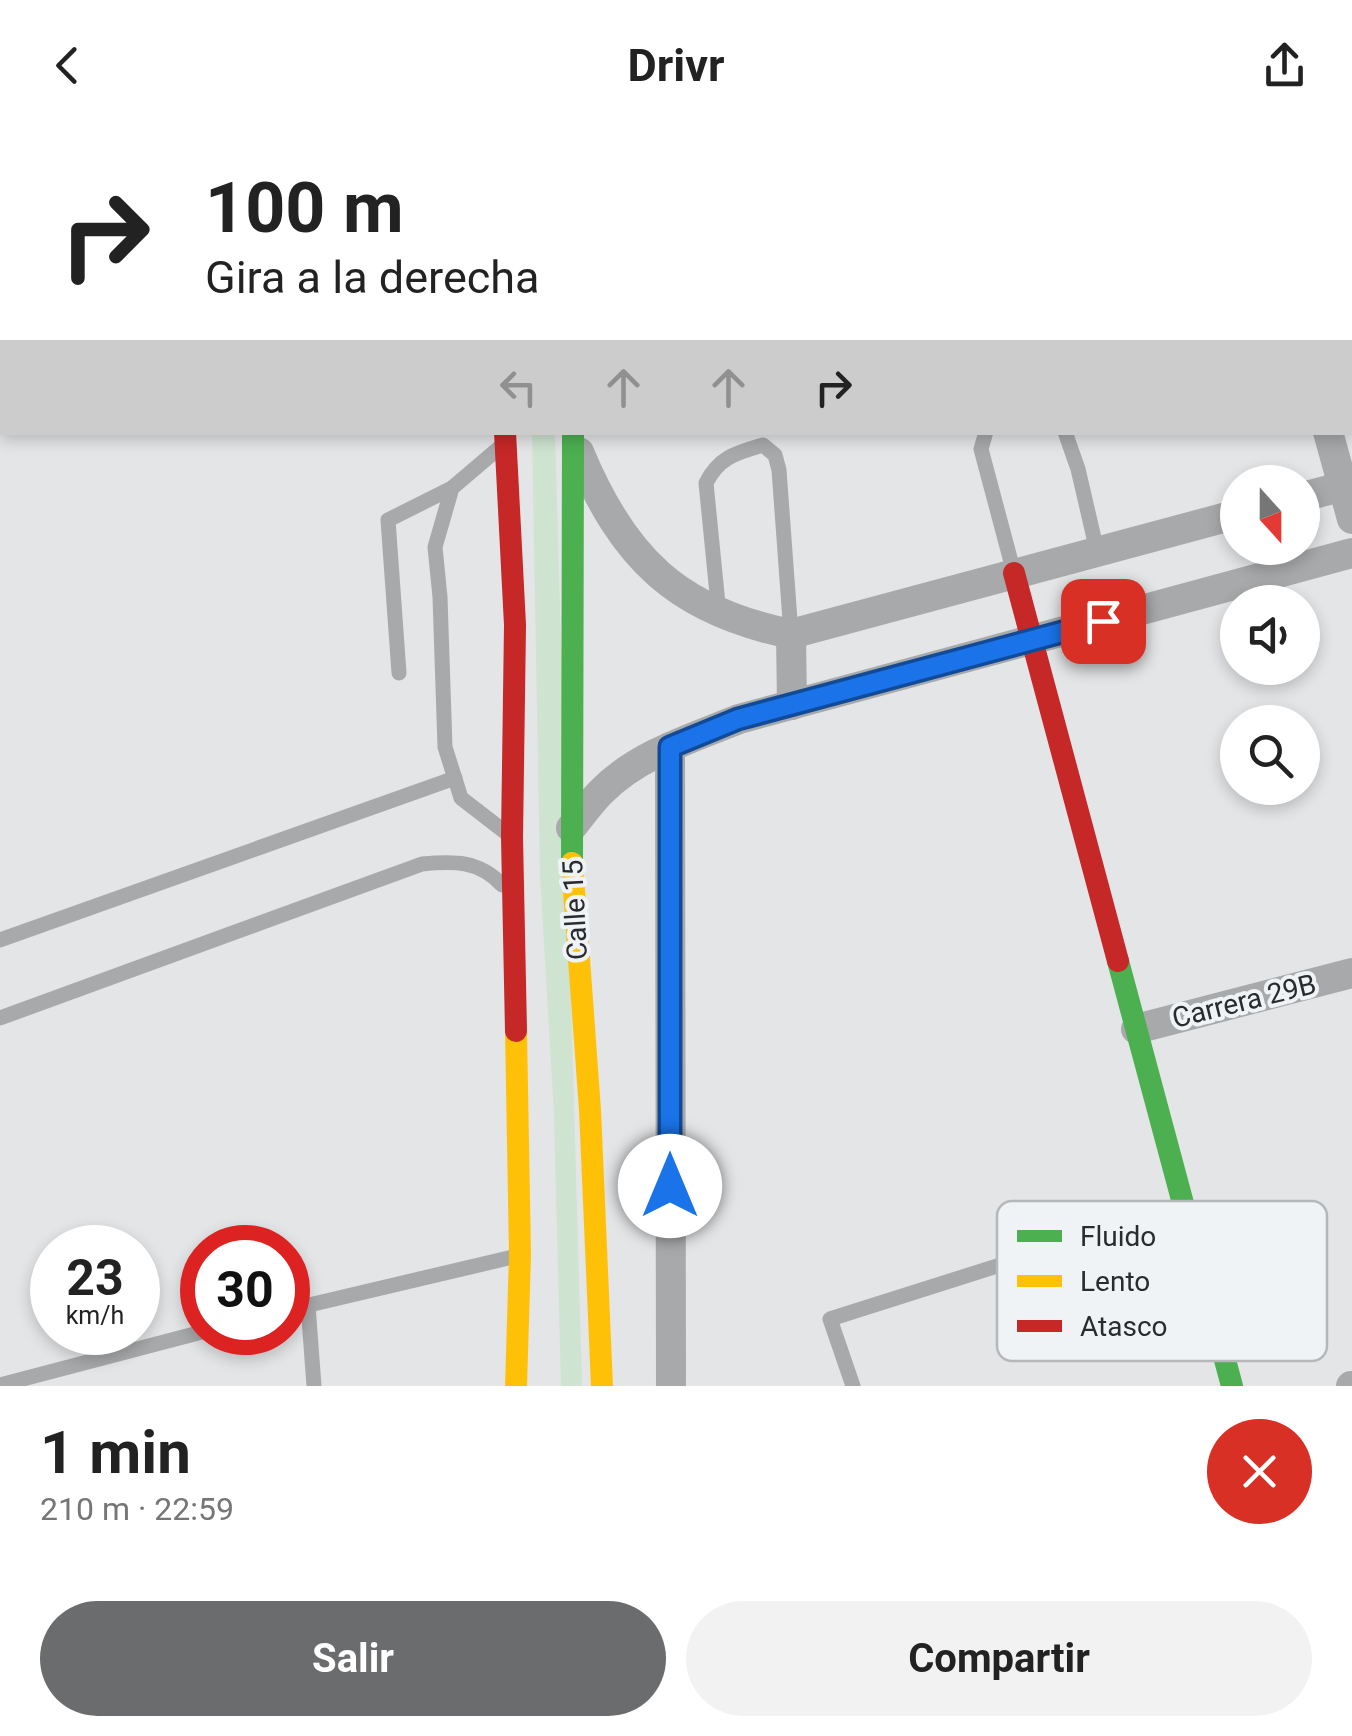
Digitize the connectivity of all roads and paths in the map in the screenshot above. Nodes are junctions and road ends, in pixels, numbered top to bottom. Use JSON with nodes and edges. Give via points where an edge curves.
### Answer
{"nodes":[{"id":1,"x":573,"y":435,"type":"edge"},
{"id":2,"x":985,"y":435,"type":"edge"},
{"id":3,"x":1065,"y":435,"type":"edge"},
{"id":4,"x":1329,"y":435,"type":"edge"},
{"id":5,"x":506,"y":438,"type":"edge"},
{"id":6,"x":1348,"y":486,"type":"edge"},
{"id":7,"x":452,"y":488,"type":"junction"},
{"id":8,"x":1320,"y":493,"type":"edge"},
{"id":9,"x":1352,"y":518,"type":"edge"},
{"id":10,"x":1220,"y":519,"type":"edge"},
{"id":11,"x":1098,"y":551,"type":"junction"},
{"id":12,"x":1352,"y":553,"type":"edge"},
{"id":13,"x":1014,"y":573,"type":"junction"},
{"id":14,"x":719,"y":614,"type":"junction"},
{"id":15,"x":790,"y":634,"type":"junction"},
{"id":16,"x":1032,"y":640,"type":"junction"},
{"id":17,"x":399,"y":673,"type":"dead end"},
{"id":18,"x":792,"y":705,"type":"junction"},
{"id":19,"x":670,"y":747,"type":"junction"},
{"id":20,"x":454,"y":778,"type":"junction"},
{"id":21,"x":571,"y":828,"type":"junction"},
{"id":22,"x":512,"y":837,"type":"junction"},
{"id":23,"x":515,"y":899,"type":"junction"},
{"id":24,"x":0,"y":940,"type":"edge"},
{"id":25,"x":1352,"y":974,"type":"edge"},
{"id":26,"x":0,"y":1018,"type":"edge"},
{"id":27,"x":1136,"y":1028,"type":"junction"},
{"id":28,"x":1183,"y":1201,"type":"edge"},
{"id":29,"x":520,"y":1256,"type":"junction"},
{"id":30,"x":997,"y":1266,"type":"edge"},
{"id":31,"x":310,"y":1304,"type":"edge"},
{"id":32,"x":310,"y":1331,"type":"edge"},
{"id":33,"x":180,"y":1339,"type":"edge"},
{"id":34,"x":1225,"y":1361,"type":"edge"},
{"id":35,"x":60,"y":1378,"type":"edge"},
{"id":36,"x":0,"y":1386,"type":"edge"},
{"id":37,"x":314,"y":1386,"type":"edge"},
{"id":38,"x":516,"y":1386,"type":"edge"},
{"id":39,"x":602,"y":1386,"type":"edge"},
{"id":40,"x":671,"y":1386,"type":"edge"},
{"id":41,"x":852,"y":1386,"type":"edge"},
{"id":42,"x":1232,"y":1386,"type":"edge"}],
"edges":[{"from":1,"to":14,"type":"street","via":[[612,522],[642,560]]},
{"from":1,"to":21,"type":"main road","name":"Calle 15"},
{"from":2,"to":13,"type":"lane","via":[[980,449]]},
{"from":3,"to":11,"type":"lane"},
{"from":4,"to":6,"type":"street"},
{"from":5,"to":7,"type":"lane"},
{"from":5,"to":22,"type":"main road","via":[[515,625]]},
{"from":6,"to":8,"type":"street"},
{"from":6,"to":9,"type":"street"},
{"from":7,"to":17,"type":"lane","via":[[388,520]]},
{"from":7,"to":20,"type":"lane","via":[[435,547],[446,748]]},
{"from":10,"to":11,"type":"street"},
{"from":11,"to":13,"type":"street"},
{"from":12,"to":16,"type":"street"},
{"from":13,"to":15,"type":"street"},
{"from":13,"to":16,"type":"main road"},
{"from":14,"to":15,"type":"street"},
{"from":14,"to":15,"type":"lane","via":[[706,483],[729,454],[763,445],[779,470]]},
{"from":15,"to":18,"type":"street"},
{"from":16,"to":18,"type":"street"},
{"from":16,"to":27,"type":"main road"},
{"from":18,"to":19,"type":"street"},
{"from":19,"to":21,"type":"street","via":[[602,790]]},
{"from":19,"to":40,"type":"street"},
{"from":20,"to":22,"type":"lane","via":[[461,798]]},
{"from":20,"to":24,"type":"lane"},
{"from":21,"to":39,"type":"main road","name":"Calle 15"},
{"from":22,"to":23,"type":"main road"},
{"from":23,"to":26,"type":"lane","via":[[471,863],[422,864]]},
{"from":23,"to":29,"type":"main road"},
{"from":25,"to":27,"type":"street","name":"Carrera 29B"},
{"from":27,"to":28,"type":"main road"},
{"from":29,"to":31,"type":"lane"},
{"from":29,"to":38,"type":"main road"},
{"from":30,"to":41,"type":"lane","via":[[830,1319]]},
{"from":32,"to":37,"type":"lane"},
{"from":33,"to":35,"type":"lane"},
{"from":34,"to":42,"type":"main road"},
{"from":35,"to":36,"type":"lane"}]}
